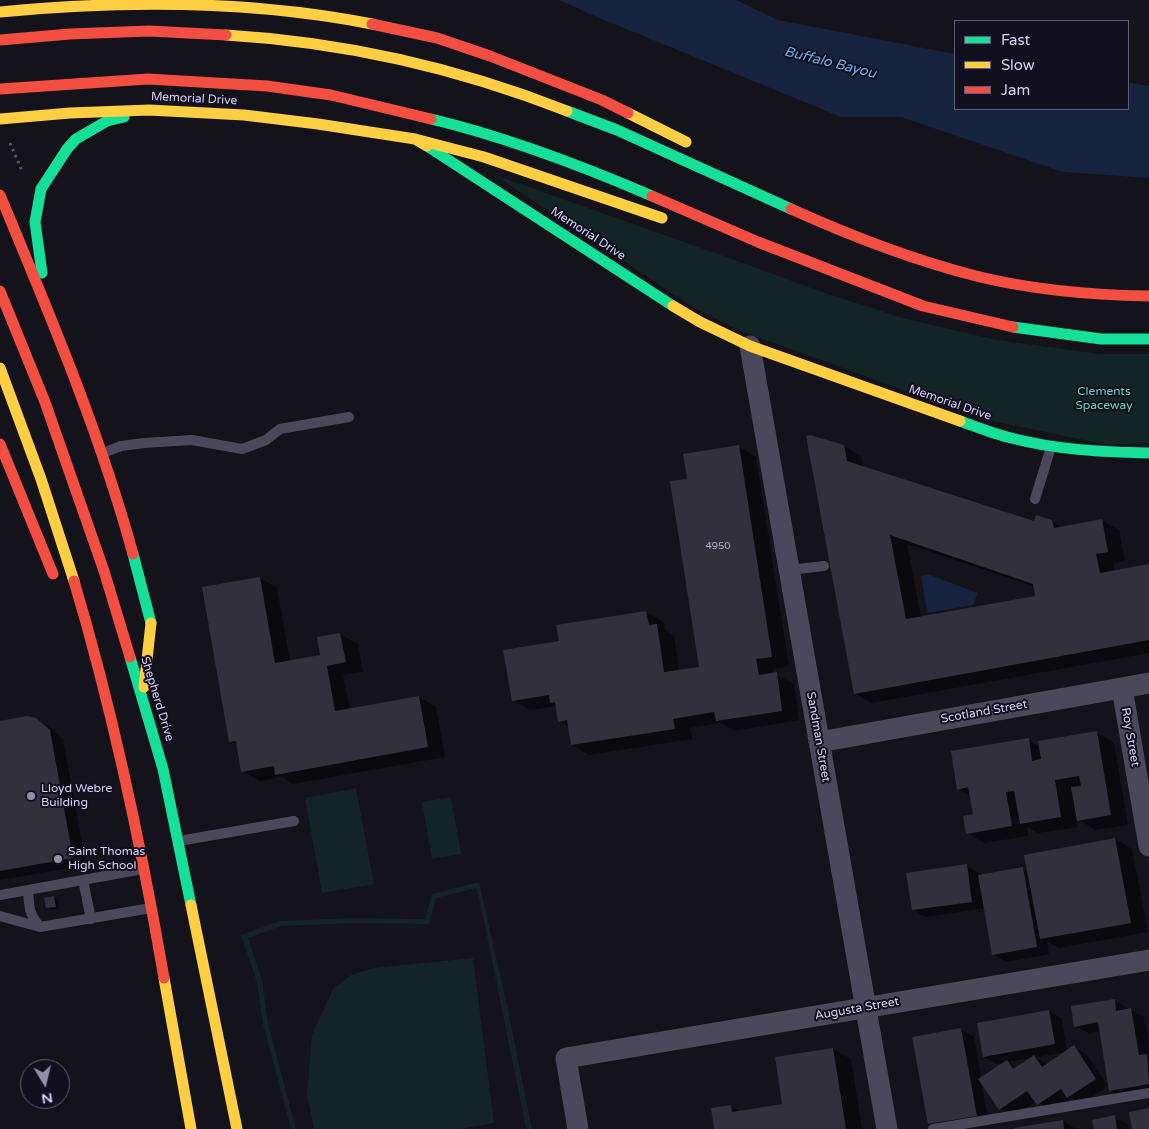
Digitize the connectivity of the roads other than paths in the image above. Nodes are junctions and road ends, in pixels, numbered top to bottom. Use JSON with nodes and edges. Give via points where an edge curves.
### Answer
{"nodes":[{"id":1,"x":0,"y":12,"type":"edge"},
{"id":2,"x":0,"y":40,"type":"edge"},
{"id":3,"x":0,"y":90,"type":"edge"},
{"id":4,"x":149,"y":110,"type":"junction"},
{"id":5,"x":0,"y":119,"type":"edge"},
{"id":6,"x":415,"y":139,"type":"junction"},
{"id":7,"x":699,"y":148,"type":"dead end"},
{"id":8,"x":0,"y":195,"type":"edge"},
{"id":9,"x":795,"y":198,"type":"dead end"},
{"id":10,"x":668,"y":221,"type":"dead end"},
{"id":11,"x":821,"y":222,"type":"junction"},
{"id":12,"x":705,"y":231,"type":"dead end"},
{"id":13,"x":758,"y":242,"type":"junction"},
{"id":14,"x":0,"y":291,"type":"edge"},
{"id":15,"x":1149,"y":296,"type":"edge"},
{"id":16,"x":48,"y":312,"type":"junction"},
{"id":17,"x":1149,"y":339,"type":"edge"},
{"id":18,"x":750,"y":346,"type":"junction"},
{"id":19,"x":0,"y":368,"type":"edge"},
{"id":20,"x":349,"y":417,"type":"dead end"},
{"id":21,"x":0,"y":444,"type":"edge"},
{"id":22,"x":1051,"y":446,"type":"junction"},
{"id":23,"x":1149,"y":452,"type":"edge"},
{"id":24,"x":102,"y":453,"type":"junction"},
{"id":25,"x":1035,"y":499,"type":"dead end"},
{"id":26,"x":824,"y":566,"type":"dead end"},
{"id":27,"x":789,"y":570,"type":"junction"},
{"id":28,"x":55,"y":578,"type":"dead end"},
{"id":29,"x":76,"y":629,"type":"dead end"},
{"id":30,"x":1149,"y":683,"type":"edge"},
{"id":31,"x":1122,"y":688,"type":"junction"},
{"id":32,"x":143,"y":698,"type":"junction"},
{"id":33,"x":107,"y":703,"type":"junction"},
{"id":34,"x":819,"y":742,"type":"junction"},
{"id":35,"x":294,"y":821,"type":"dead end"},
{"id":36,"x":179,"y":841,"type":"junction"},
{"id":37,"x":1149,"y":846,"type":"edge"},
{"id":38,"x":149,"y":870,"type":"junction"},
{"id":39,"x":171,"y":877,"type":"dead end"},
{"id":40,"x":83,"y":880,"type":"junction"},
{"id":41,"x":28,"y":890,"type":"junction"},
{"id":42,"x":188,"y":890,"type":"junction"},
{"id":43,"x":0,"y":895,"type":"edge"},
{"id":44,"x":151,"y":908,"type":"junction"},
{"id":45,"x":0,"y":916,"type":"edge"},
{"id":46,"x":91,"y":918,"type":"junction"},
{"id":47,"x":40,"y":927,"type":"junction"},
{"id":48,"x":1149,"y":960,"type":"edge"},
{"id":49,"x":866,"y":1008,"type":"junction"},
{"id":50,"x":1149,"y":1093,"type":"edge"},
{"id":51,"x":191,"y":1129,"type":"edge"},
{"id":52,"x":236,"y":1129,"type":"edge"},
{"id":53,"x":578,"y":1129,"type":"edge"},
{"id":54,"x":887,"y":1129,"type":"edge"},
{"id":55,"x":933,"y":1129,"type":"edge"}],
"edges":[{"from":1,"to":7,"type":"main road","via":[[145,3],[238,5],[330,15],[437,38],[490,56],[602,100]]},
{"from":2,"to":11,"type":"main road","via":[[149,31],[257,37],[347,48],[453,72],[537,99],[617,130]]},
{"from":3,"to":13,"type":"main road","name":"Memorial Drive","via":[[148,79],[267,86],[331,95],[518,143]]},
{"from":4,"to":5,"type":"main road","name":"Memorial Drive"},
{"from":4,"to":6,"type":"main road","name":"Memorial Drive","via":[[244,115]]},
{"from":4,"to":16,"type":"main road","via":[[107,121],[76,139],[41,189],[35,222]]},
{"from":6,"to":10,"type":"main road","via":[[484,157]]},
{"from":6,"to":18,"type":"main road","name":"Memorial Drive","via":[[662,299]]},
{"from":8,"to":16,"type":"main road"},
{"from":9,"to":11,"type":"main road"},
{"from":11,"to":15,"type":"main road","via":[[907,256],[976,276],[1102,295]]},
{"from":12,"to":13,"type":"main road"},
{"from":13,"to":17,"type":"main road","name":"Memorial Drive","via":[[923,306],[1010,327],[1101,339]]},
{"from":14,"to":32,"type":"main road","name":"Shepherd Drive","via":[[69,470]]},
{"from":16,"to":24,"type":"main road"},
{"from":18,"to":22,"type":"main road","name":"Memorial Drive","via":[[941,415],[1011,438]]},
{"from":18,"to":27,"type":"street","name":"Sandman Street"},
{"from":19,"to":33,"type":"main road","via":[[42,479],[74,579]]},
{"from":20,"to":24,"type":"lane","via":[[280,430],[266,440],[242,449],[192,440],[121,446]]},
{"from":21,"to":28,"type":"main road"},
{"from":22,"to":23,"type":"main road","name":"Memorial Drive","via":[[1095,452]]},
{"from":22,"to":25,"type":"lane"},
{"from":24,"to":32,"type":"main road","via":[[151,624]]},
{"from":26,"to":27,"type":"lane"},
{"from":27,"to":34,"type":"street","name":"Sandman Street"},
{"from":29,"to":33,"type":"main road"},
{"from":30,"to":31,"type":"street","name":"Scotland Street"},
{"from":31,"to":34,"type":"street","name":"Scotland Street"},
{"from":31,"to":37,"type":"street","name":"Roy Street"},
{"from":32,"to":36,"type":"main road","name":"Shepherd Drive"},
{"from":33,"to":38,"type":"main road"},
{"from":34,"to":49,"type":"street","name":"Sandman Street"},
{"from":35,"to":36,"type":"lane"},
{"from":36,"to":42,"type":"main road","name":"Shepherd Drive"},
{"from":38,"to":40,"type":"lane"},
{"from":38,"to":44,"type":"main road"},
{"from":39,"to":42,"type":"main road"},
{"from":40,"to":41,"type":"lane"},
{"from":40,"to":46,"type":"lane"},
{"from":41,"to":43,"type":"lane"},
{"from":41,"to":47,"type":"lane","via":[[32,917]]},
{"from":42,"to":52,"type":"main road","name":"Shepherd Drive"},
{"from":44,"to":46,"type":"lane"},
{"from":44,"to":51,"type":"main road"},
{"from":45,"to":47,"type":"lane"},
{"from":46,"to":47,"type":"lane"},
{"from":48,"to":49,"type":"street","name":"Augusta Street"},
{"from":49,"to":53,"type":"street","name":"Augusta Street","via":[[566,1058]]},
{"from":49,"to":54,"type":"street","name":"Sandman Street"},
{"from":50,"to":55,"type":"lane"}]}
